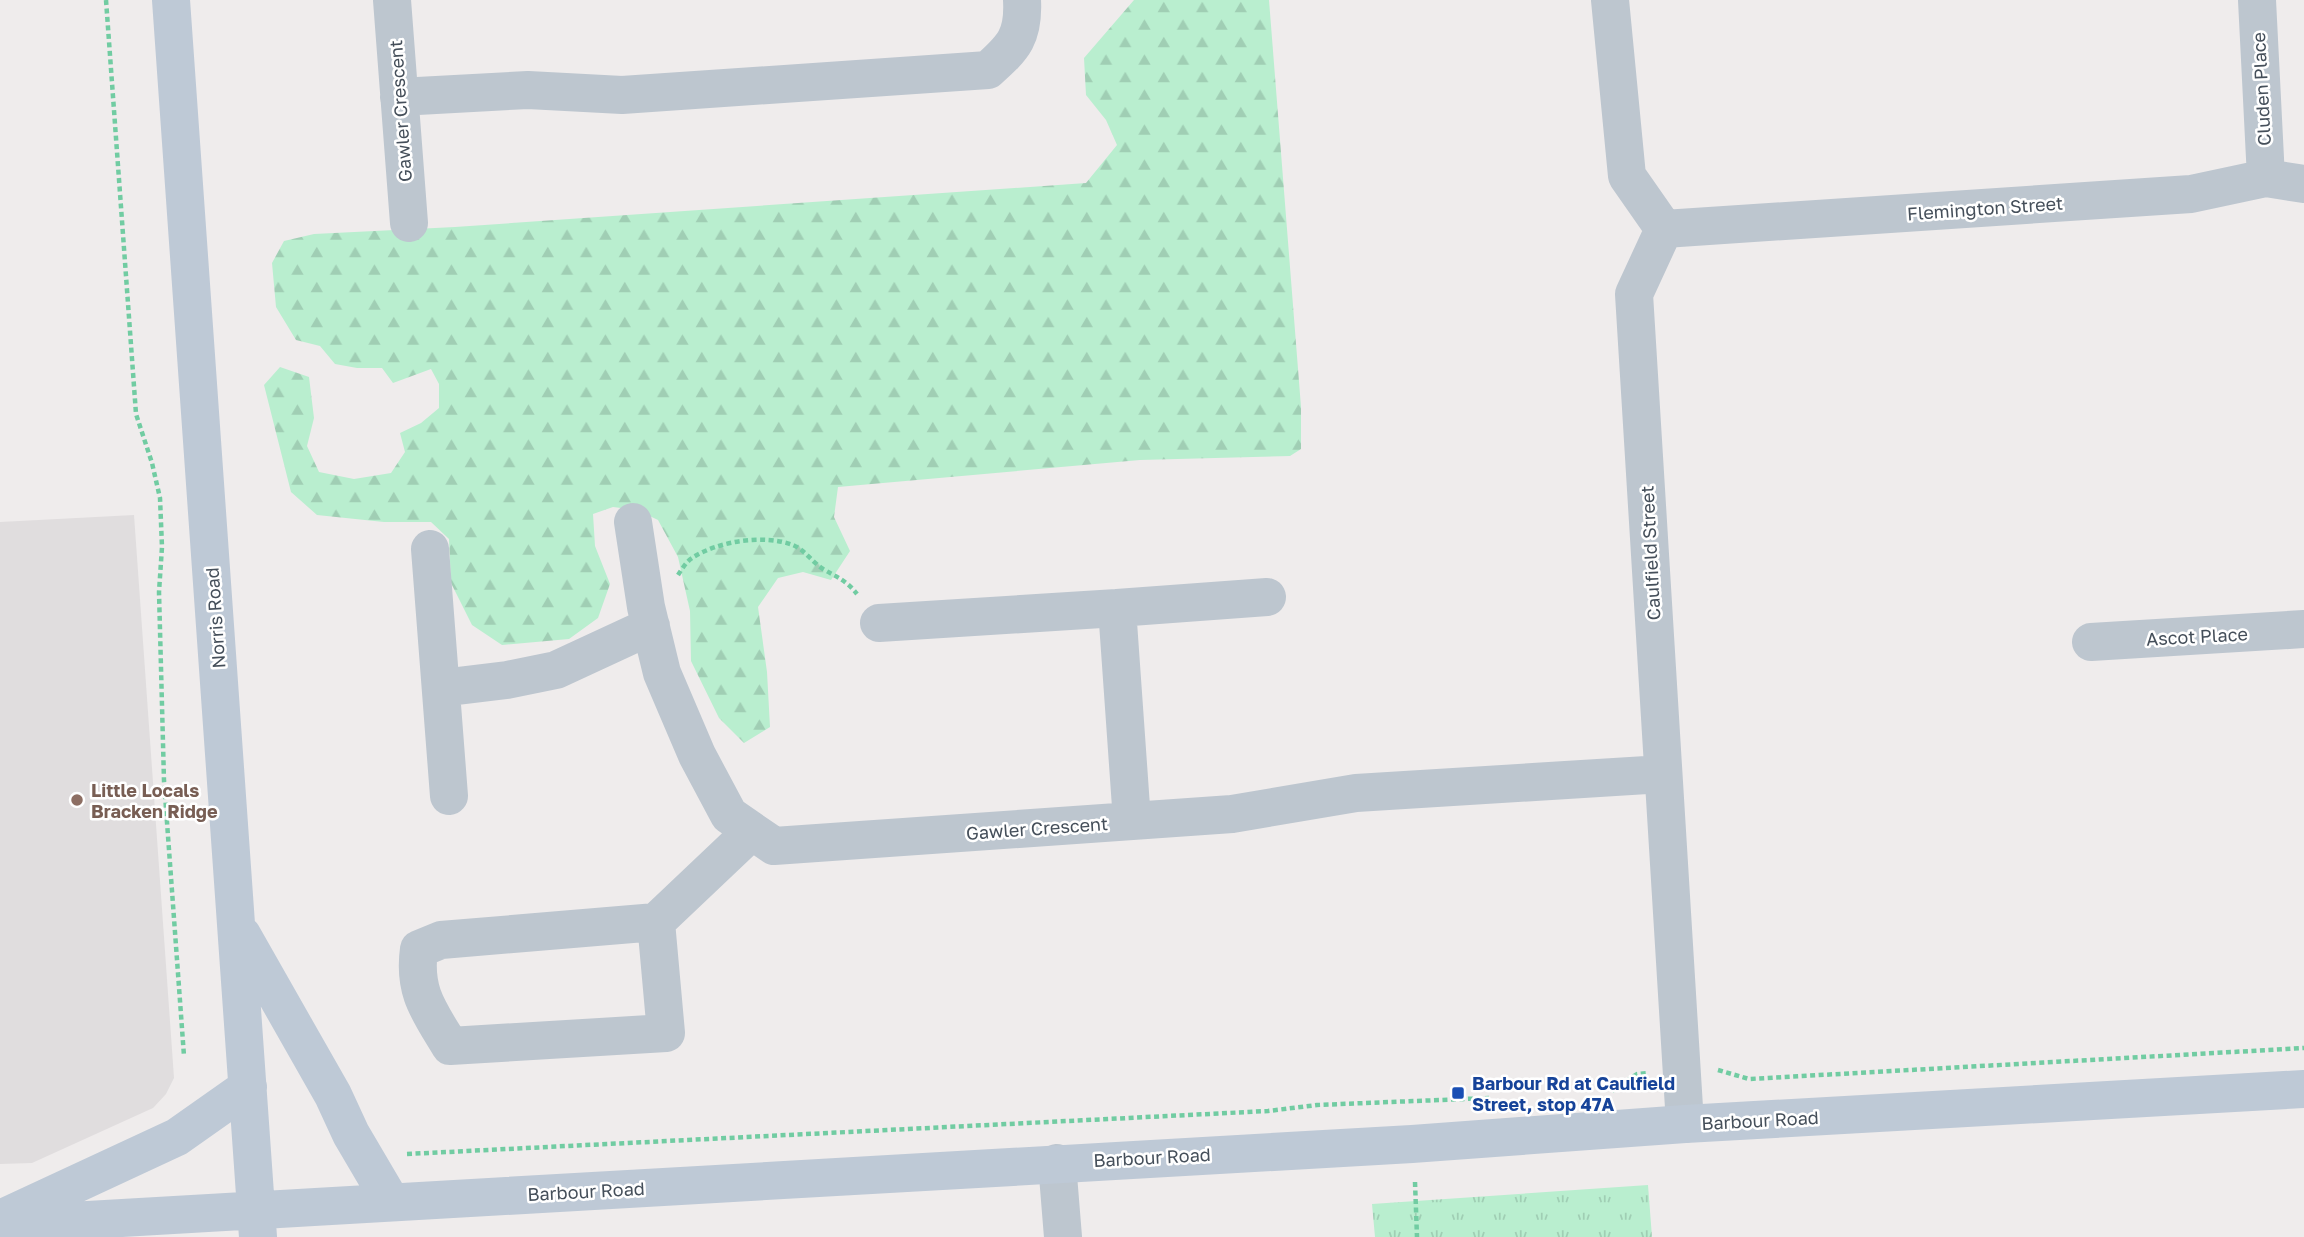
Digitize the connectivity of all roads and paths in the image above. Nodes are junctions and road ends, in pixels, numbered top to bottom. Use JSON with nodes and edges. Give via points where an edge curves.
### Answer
{"nodes":[{"id":1,"x":106,"y":0,"type":"edge"},
{"id":2,"x":171,"y":0,"type":"edge"},
{"id":3,"x":392,"y":0,"type":"edge"},
{"id":4,"x":1022,"y":0,"type":"edge"},
{"id":5,"x":1610,"y":0,"type":"edge"},
{"id":6,"x":2257,"y":0,"type":"edge"},
{"id":7,"x":399,"y":97,"type":"junction"},
{"id":8,"x":2266,"y":178,"type":"junction"},
{"id":9,"x":2304,"y":184,"type":"edge"},
{"id":10,"x":409,"y":223,"type":"dead end"},
{"id":11,"x":1664,"y":229,"type":"junction"},
{"id":12,"x":634,"y":522,"type":"dead end"},
{"id":13,"x":430,"y":549,"type":"dead end"},
{"id":14,"x":1267,"y":597,"type":"dead end"},
{"id":15,"x":1117,"y":608,"type":"junction"},
{"id":16,"x":648,"y":609,"type":"junction"},
{"id":17,"x":879,"y":623,"type":"joint"},
{"id":18,"x":2304,"y":629,"type":"edge"},
{"id":19,"x":2091,"y":642,"type":"dead end"},
{"id":20,"x":441,"y":688,"type":"junction"},
{"id":21,"x":1663,"y":774,"type":"junction"},
{"id":22,"x":449,"y":796,"type":"dead end"},
{"id":23,"x":1132,"y":821,"type":"junction"},
{"id":24,"x":752,"y":831,"type":"junction"},
{"id":25,"x":656,"y":922,"type":"junction"},
{"id":26,"x":237,"y":925,"type":"junction"},
{"id":27,"x":2304,"y":1048,"type":"edge"},
{"id":28,"x":184,"y":1056,"type":"dead end"},
{"id":29,"x":1712,"y":1068,"type":"dead end"},
{"id":30,"x":1637,"y":1074,"type":"dead end"},
{"id":31,"x":248,"y":1087,"type":"junction"},
{"id":32,"x":2304,"y":1089,"type":"edge"},
{"id":33,"x":1610,"y":1093,"type":"dead end"},
{"id":34,"x":1493,"y":1098,"type":"dead end"},
{"id":35,"x":1685,"y":1124,"type":"junction"},
{"id":36,"x":402,"y":1154,"type":"dead end"},
{"id":37,"x":1057,"y":1163,"type":"junction"},
{"id":38,"x":1415,"y":1182,"type":"dead end"},
{"id":39,"x":391,"y":1202,"type":"junction"},
{"id":40,"x":0,"y":1219,"type":"edge"},
{"id":41,"x":257,"y":1223,"type":"edge"},
{"id":42,"x":0,"y":1225,"type":"edge"},
{"id":43,"x":1063,"y":1237,"type":"edge"},
{"id":44,"x":1417,"y":1237,"type":"edge"}],
"edges":[{"from":1,"to":28,"type":"path","via":[[136,414],[160,498],[164,780]]},
{"from":2,"to":26,"type":"street","name":"Norris Road"},
{"from":3,"to":7,"type":"street","name":"Gawler Crescent"},
{"from":4,"to":7,"type":"street","via":[[1023,19],[1012,49],[988,69],[622,95],[528,90]]},
{"from":5,"to":11,"type":"street","via":[[1627,176]]},
{"from":6,"to":8,"type":"street","name":"Cluden Place"},
{"from":7,"to":10,"type":"street","name":"Gawler Crescent"},
{"from":8,"to":9,"type":"street","name":"Flemington Street"},
{"from":8,"to":11,"type":"street","name":"Flemington Street","via":[[2192,194]]},
{"from":11,"to":21,"type":"street","name":"Caulfield Street","via":[[1634,294]]},
{"from":12,"to":16,"type":"street","name":"Gawler Crescent"},
{"from":13,"to":20,"type":"street"},
{"from":14,"to":15,"type":"street"},
{"from":15,"to":17,"type":"street"},
{"from":15,"to":23,"type":"street"},
{"from":16,"to":17,"type":"path","via":[[687,563],[705,552],[771,540],[794,546],[848,582]]},
{"from":16,"to":20,"type":"street","via":[[556,670]]},
{"from":16,"to":24,"type":"street","name":"Gawler Crescent","via":[[662,673],[697,755],[729,815]]},
{"from":18,"to":19,"type":"street","name":"Ascot Place"},
{"from":20,"to":22,"type":"street"},
{"from":21,"to":23,"type":"street","name":"Gawler Crescent","via":[[1356,793],[1232,814]]},
{"from":21,"to":35,"type":"street","name":"Caulfield Street"},
{"from":23,"to":24,"type":"street","name":"Gawler Crescent","via":[[774,846]]},
{"from":24,"to":25,"type":"street"},
{"from":25,"to":25,"type":"street","via":[[666,1033],[450,1046],[423,999],[416,970],[419,949],[441,940]]},
{"from":26,"to":31,"type":"street","name":"Norris Road"},
{"from":26,"to":39,"type":"street"},
{"from":27,"to":29,"type":"path","via":[[1749,1079]]},
{"from":30,"to":33,"type":"path"},
{"from":31,"to":40,"type":"street","via":[[177,1137]]},
{"from":31,"to":41,"type":"street","name":"Norris Road"},
{"from":32,"to":35,"type":"street","name":"Barbour Road"},
{"from":34,"to":36,"type":"path"},
{"from":35,"to":37,"type":"street","name":"Barbour Road"},
{"from":37,"to":39,"type":"street","name":"Barbour Road"},
{"from":37,"to":43,"type":"street"},
{"from":38,"to":44,"type":"path"},
{"from":39,"to":41,"type":"street","name":"Barbour Road"},
{"from":41,"to":42,"type":"street","name":"Barbour Road"}]}
